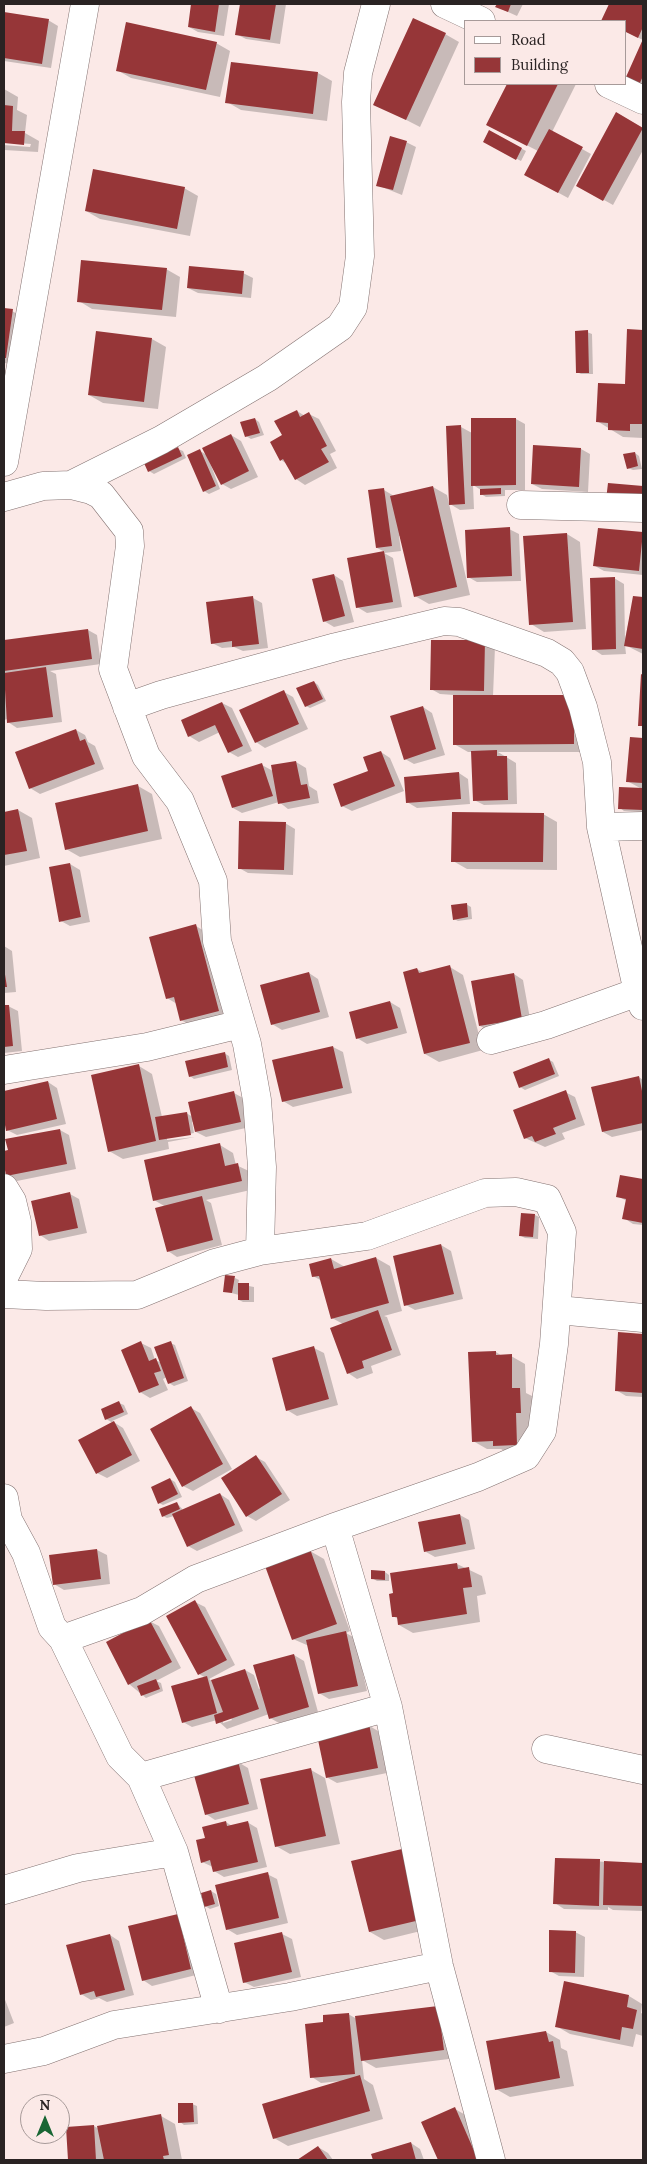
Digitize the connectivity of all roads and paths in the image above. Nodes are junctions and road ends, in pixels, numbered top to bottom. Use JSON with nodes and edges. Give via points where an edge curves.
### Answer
{"nodes":[{"id":1,"x":86,"y":4,"type":"edge"},
{"id":2,"x":376,"y":4,"type":"edge"},
{"id":3,"x":445,"y":4,"type":"edge"},
{"id":4,"x":479,"y":20,"type":"edge"},
{"id":5,"x":611,"y":85,"type":"edge"},
{"id":6,"x":643,"y":100,"type":"edge"},
{"id":7,"x":4,"y":462,"type":"edge"},
{"id":8,"x":71,"y":485,"type":"junction"},
{"id":9,"x":4,"y":497,"type":"edge"},
{"id":10,"x":521,"y":505,"type":"dead end"},
{"id":11,"x":643,"y":508,"type":"edge"},
{"id":12,"x":126,"y":707,"type":"junction"},
{"id":13,"x":643,"y":826,"type":"edge"},
{"id":14,"x":601,"y":827,"type":"junction"},
{"id":15,"x":641,"y":999,"type":"edge"},
{"id":16,"x":241,"y":1024,"type":"junction"},
{"id":17,"x":491,"y":1040,"type":"dead end"},
{"id":18,"x":4,"y":1070,"type":"edge"},
{"id":19,"x":4,"y":1188,"type":"edge"},
{"id":20,"x":260,"y":1251,"type":"junction"},
{"id":21,"x":4,"y":1277,"type":"edge"},
{"id":22,"x":4,"y":1294,"type":"edge"},
{"id":23,"x":558,"y":1310,"type":"junction"},
{"id":24,"x":643,"y":1318,"type":"edge"},
{"id":25,"x":4,"y":1498,"type":"edge"},
{"id":26,"x":335,"y":1527,"type":"junction"},
{"id":27,"x":62,"y":1639,"type":"junction"},
{"id":28,"x":388,"y":1707,"type":"junction"},
{"id":29,"x":546,"y":1749,"type":"dead end"},
{"id":30,"x":643,"y":1770,"type":"edge"},
{"id":31,"x":141,"y":1777,"type":"junction"},
{"id":32,"x":174,"y":1852,"type":"junction"},
{"id":33,"x":4,"y":1890,"type":"edge"},
{"id":34,"x":439,"y":1966,"type":"junction"},
{"id":35,"x":219,"y":2009,"type":"junction"},
{"id":36,"x":4,"y":2059,"type":"edge"},
{"id":37,"x":491,"y":2160,"type":"edge"}],
"edges":[{"from":1,"to":7,"type":"street"},
{"from":2,"to":8,"type":"street","via":[[358,73],[360,256],[353,307],[345,321],[267,378],[161,440]]},
{"from":3,"to":4,"type":"street"},
{"from":5,"to":6,"type":"street"},
{"from":8,"to":9,"type":"street","via":[[43,486]]},
{"from":8,"to":12,"type":"street","via":[[101,495],[129,531],[130,546],[114,669]]},
{"from":10,"to":11,"type":"street"},
{"from":12,"to":14,"type":"street","via":[[160,694],[336,646],[444,621],[459,622],[547,653],[562,662],[570,672],[597,762]]},
{"from":12,"to":16,"type":"street","via":[[146,756],[180,800],[213,881],[217,940]]},
{"from":13,"to":14,"type":"street"},
{"from":14,"to":15,"type":"street"},
{"from":15,"to":17,"type":"street"},
{"from":16,"to":18,"type":"street","via":[[148,1046]]},
{"from":16,"to":20,"type":"street","via":[[257,1100],[260,1132]]},
{"from":19,"to":21,"type":"street","via":[[12,1201],[17,1222],[18,1249]]},
{"from":20,"to":22,"type":"street","via":[[215,1263],[137,1295]]},
{"from":20,"to":23,"type":"street","via":[[367,1236],[485,1193],[516,1192],[547,1199],[562,1232]]},
{"from":23,"to":24,"type":"street"},
{"from":23,"to":26,"type":"street","via":[[542,1431],[526,1456],[478,1477]]},
{"from":25,"to":27,"type":"street","via":[[8,1520],[26,1553],[52,1627]]},
{"from":26,"to":27,"type":"street","via":[[196,1579],[142,1611]]},
{"from":26,"to":28,"type":"street"},
{"from":27,"to":31,"type":"street","via":[[120,1756]]},
{"from":28,"to":31,"type":"street"},
{"from":28,"to":34,"type":"street"},
{"from":29,"to":30,"type":"street"},
{"from":31,"to":32,"type":"street"},
{"from":32,"to":33,"type":"street","via":[[78,1868]]},
{"from":32,"to":35,"type":"street"},
{"from":34,"to":35,"type":"street"},
{"from":34,"to":37,"type":"street"},
{"from":35,"to":36,"type":"street","via":[[114,2025],[44,2052]]}]}
